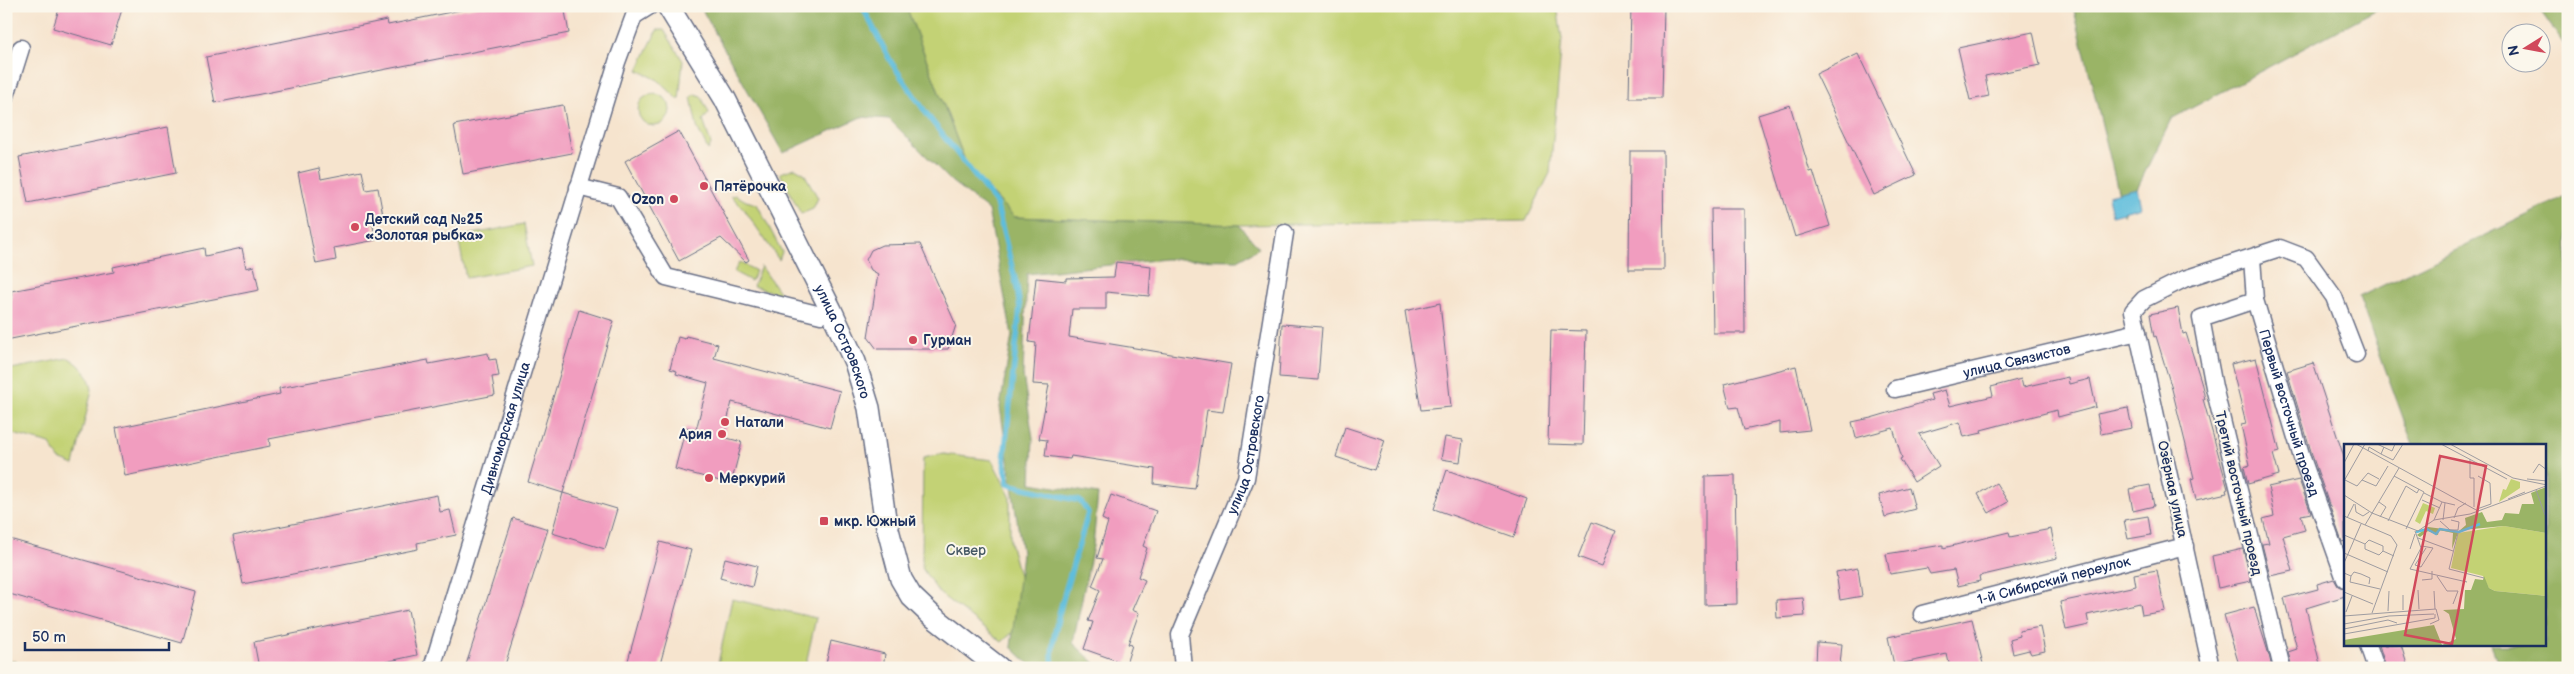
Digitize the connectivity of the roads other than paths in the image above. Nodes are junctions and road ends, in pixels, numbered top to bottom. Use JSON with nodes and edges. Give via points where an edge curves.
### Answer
{"nodes":[{"id":1,"x":650,"y":6,"type":"edge"},
{"id":2,"x":668,"y":6,"type":"edge"},
{"id":3,"x":21,"y":48,"type":"dead end"},
{"id":4,"x":6,"y":96,"type":"edge"},
{"id":5,"x":578,"y":187,"type":"junction"},
{"id":6,"x":1285,"y":233,"type":"dead end"},
{"id":7,"x":2252,"y":258,"type":"junction"},
{"id":8,"x":2255,"y":300,"type":"junction"},
{"id":9,"x":831,"y":310,"type":"junction"},
{"id":10,"x":2138,"y":332,"type":"junction"},
{"id":11,"x":2356,"y":354,"type":"dead end"},
{"id":12,"x":1895,"y":389,"type":"dead end"},
{"id":13,"x":2185,"y":546,"type":"junction"},
{"id":14,"x":2344,"y":576,"type":"edge"},
{"id":15,"x":1922,"y":614,"type":"dead end"},
{"id":16,"x":2368,"y":646,"type":"edge"},
{"id":17,"x":432,"y":668,"type":"edge"},
{"id":18,"x":999,"y":668,"type":"edge"},
{"id":19,"x":1183,"y":668,"type":"edge"},
{"id":20,"x":2212,"y":668,"type":"edge"},
{"id":21,"x":2282,"y":668,"type":"edge"},
{"id":22,"x":2376,"y":668,"type":"edge"}],
"edges":[{"from":1,"to":5,"type":"street","name":"Дивноморская улица","via":[[634,16]]},
{"from":2,"to":9,"type":"street","name":"улица Островского","via":[[725,99]]},
{"from":3,"to":4,"type":"street"},
{"from":5,"to":9,"type":"street","via":[[618,197],[666,277],[821,315]]},
{"from":5,"to":17,"type":"street","name":"Дивноморская улица"},
{"from":6,"to":19,"type":"street","name":"улица Островского","via":[[1246,478],[1180,635]]},
{"from":7,"to":8,"type":"street","name":"Первый восточный проезд"},
{"from":7,"to":10,"type":"street","name":"Озёрная улица","via":[[2184,279],[2144,299],[2133,311]]},
{"from":7,"to":11,"type":"street","via":[[2280,248],[2306,258],[2334,297]]},
{"from":8,"to":14,"type":"street","name":"Первый восточный проезд","via":[[2303,461]]},
{"from":8,"to":21,"type":"street","name":"Третий восточный проезд","via":[[2201,318],[2214,387]]},
{"from":9,"to":18,"type":"street","name":"улица Островского","via":[[855,362],[869,408],[885,518],[901,579],[911,596],[931,615]]},
{"from":10,"to":12,"type":"street","name":"улица Связистов"},
{"from":10,"to":13,"type":"street","name":"Озёрная улица"},
{"from":13,"to":15,"type":"street","name":"1-й Сибирский переулок"},
{"from":13,"to":20,"type":"street","name":"Озёрная улица"},
{"from":16,"to":22,"type":"street"}]}
